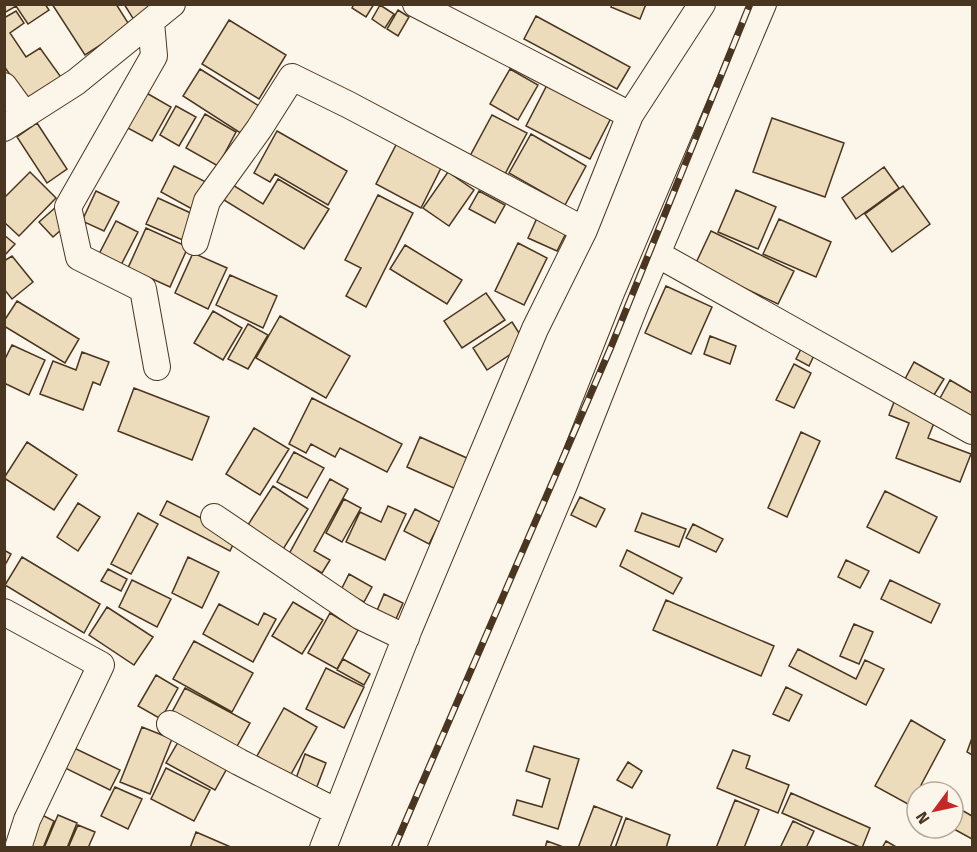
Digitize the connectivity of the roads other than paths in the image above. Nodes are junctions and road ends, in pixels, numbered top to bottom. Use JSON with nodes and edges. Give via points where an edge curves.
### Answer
{"nodes":[{"id":1,"x":172,"y":4,"type":"edge"},
{"id":2,"x":416,"y":4,"type":"edge"},
{"id":3,"x":702,"y":4,"type":"edge"},
{"id":4,"x":763,"y":4,"type":"edge"},
{"id":5,"x":151,"y":22,"type":"junction"},
{"id":6,"x":4,"y":86,"type":"edge"},
{"id":7,"x":630,"y":115,"type":"junction"},
{"id":8,"x":15,"y":121,"type":"edge"},
{"id":9,"x":584,"y":230,"type":"junction"},
{"id":10,"x":195,"y":242,"type":"dead end"},
{"id":11,"x":657,"y":254,"type":"junction"},
{"id":12,"x":157,"y":367,"type":"dead end"},
{"id":13,"x":972,"y":430,"type":"edge"},
{"id":14,"x":214,"y":517,"type":"dead end"},
{"id":15,"x":4,"y":612,"type":"edge"},
{"id":16,"x":406,"y":638,"type":"junction"},
{"id":17,"x":170,"y":724,"type":"dead end"},
{"id":18,"x":338,"y":812,"type":"junction"},
{"id":19,"x":18,"y":848,"type":"edge"},
{"id":20,"x":323,"y":848,"type":"edge"},
{"id":21,"x":412,"y":848,"type":"edge"}],
"edges":[{"from":1,"to":5,"type":"street"},
{"from":2,"to":7,"type":"street"},
{"from":3,"to":7,"type":"street"},
{"from":4,"to":11,"type":"street"},
{"from":5,"to":8,"type":"street","via":[[76,82]]},
{"from":5,"to":12,"type":"street","via":[[154,56],[68,207],[79,257],[143,289]]},
{"from":6,"to":8,"type":"street"},
{"from":7,"to":9,"type":"street"},
{"from":9,"to":10,"type":"street","via":[[292,77],[207,201]]},
{"from":9,"to":16,"type":"street","via":[[535,329]]},
{"from":11,"to":13,"type":"street"},
{"from":11,"to":21,"type":"street"},
{"from":14,"to":16,"type":"street","via":[[360,616]]},
{"from":15,"to":19,"type":"street","via":[[101,665],[27,820]]},
{"from":16,"to":18,"type":"street"},
{"from":17,"to":18,"type":"street"},
{"from":18,"to":20,"type":"street"}]}
